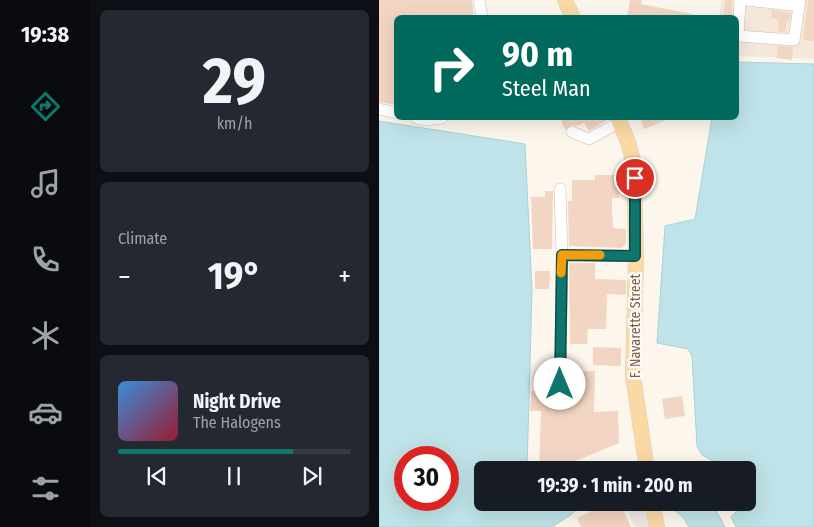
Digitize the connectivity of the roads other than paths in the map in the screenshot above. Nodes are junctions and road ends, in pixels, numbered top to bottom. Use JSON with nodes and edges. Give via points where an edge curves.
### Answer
{"nodes":[{"id":1,"x":479,"y":0,"type":"edge"},
{"id":2,"x":565,"y":0,"type":"edge"},
{"id":3,"x":740,"y":0,"type":"edge"},
{"id":4,"x":746,"y":0,"type":"edge"},
{"id":5,"x":799,"y":3,"type":"edge"},
{"id":6,"x":482,"y":15,"type":"edge"},
{"id":7,"x":572,"y":15,"type":"edge"},
{"id":8,"x":739,"y":18,"type":"edge"},
{"id":9,"x":739,"y":36,"type":"edge"},
{"id":10,"x":379,"y":109,"type":"edge"},
{"id":11,"x":394,"y":112,"type":"edge"},
{"id":12,"x":619,"y":120,"type":"edge"},
{"id":13,"x":571,"y":132,"type":"dead end"},
{"id":14,"x":560,"y":189,"type":"dead end"},
{"id":15,"x":562,"y":255,"type":"junction"},
{"id":16,"x":635,"y":256,"type":"junction"},
{"id":17,"x":560,"y":404,"type":"dead end"},
{"id":18,"x":646,"y":461,"type":"edge"},
{"id":19,"x":654,"y":511,"type":"edge"},
{"id":20,"x":657,"y":527,"type":"edge"}],
"edges":[{"from":1,"to":6,"type":"street"},
{"from":2,"to":7,"type":"main road"},
{"from":3,"to":8,"type":"street"},
{"from":4,"to":5,"type":"street"},
{"from":5,"to":9,"type":"street","via":[[794,40]]},
{"from":10,"to":11,"type":"street"},
{"from":12,"to":13,"type":"street","via":[[589,139]]},
{"from":12,"to":16,"type":"main road","name":"F. Navarette Street","via":[[634,165]]},
{"from":14,"to":15,"type":"street"},
{"from":15,"to":16,"type":"street"},
{"from":15,"to":17,"type":"street"},
{"from":16,"to":18,"type":"main road","name":"F. Navarette Street","via":[[633,376]]},
{"from":19,"to":20,"type":"main road"}]}
